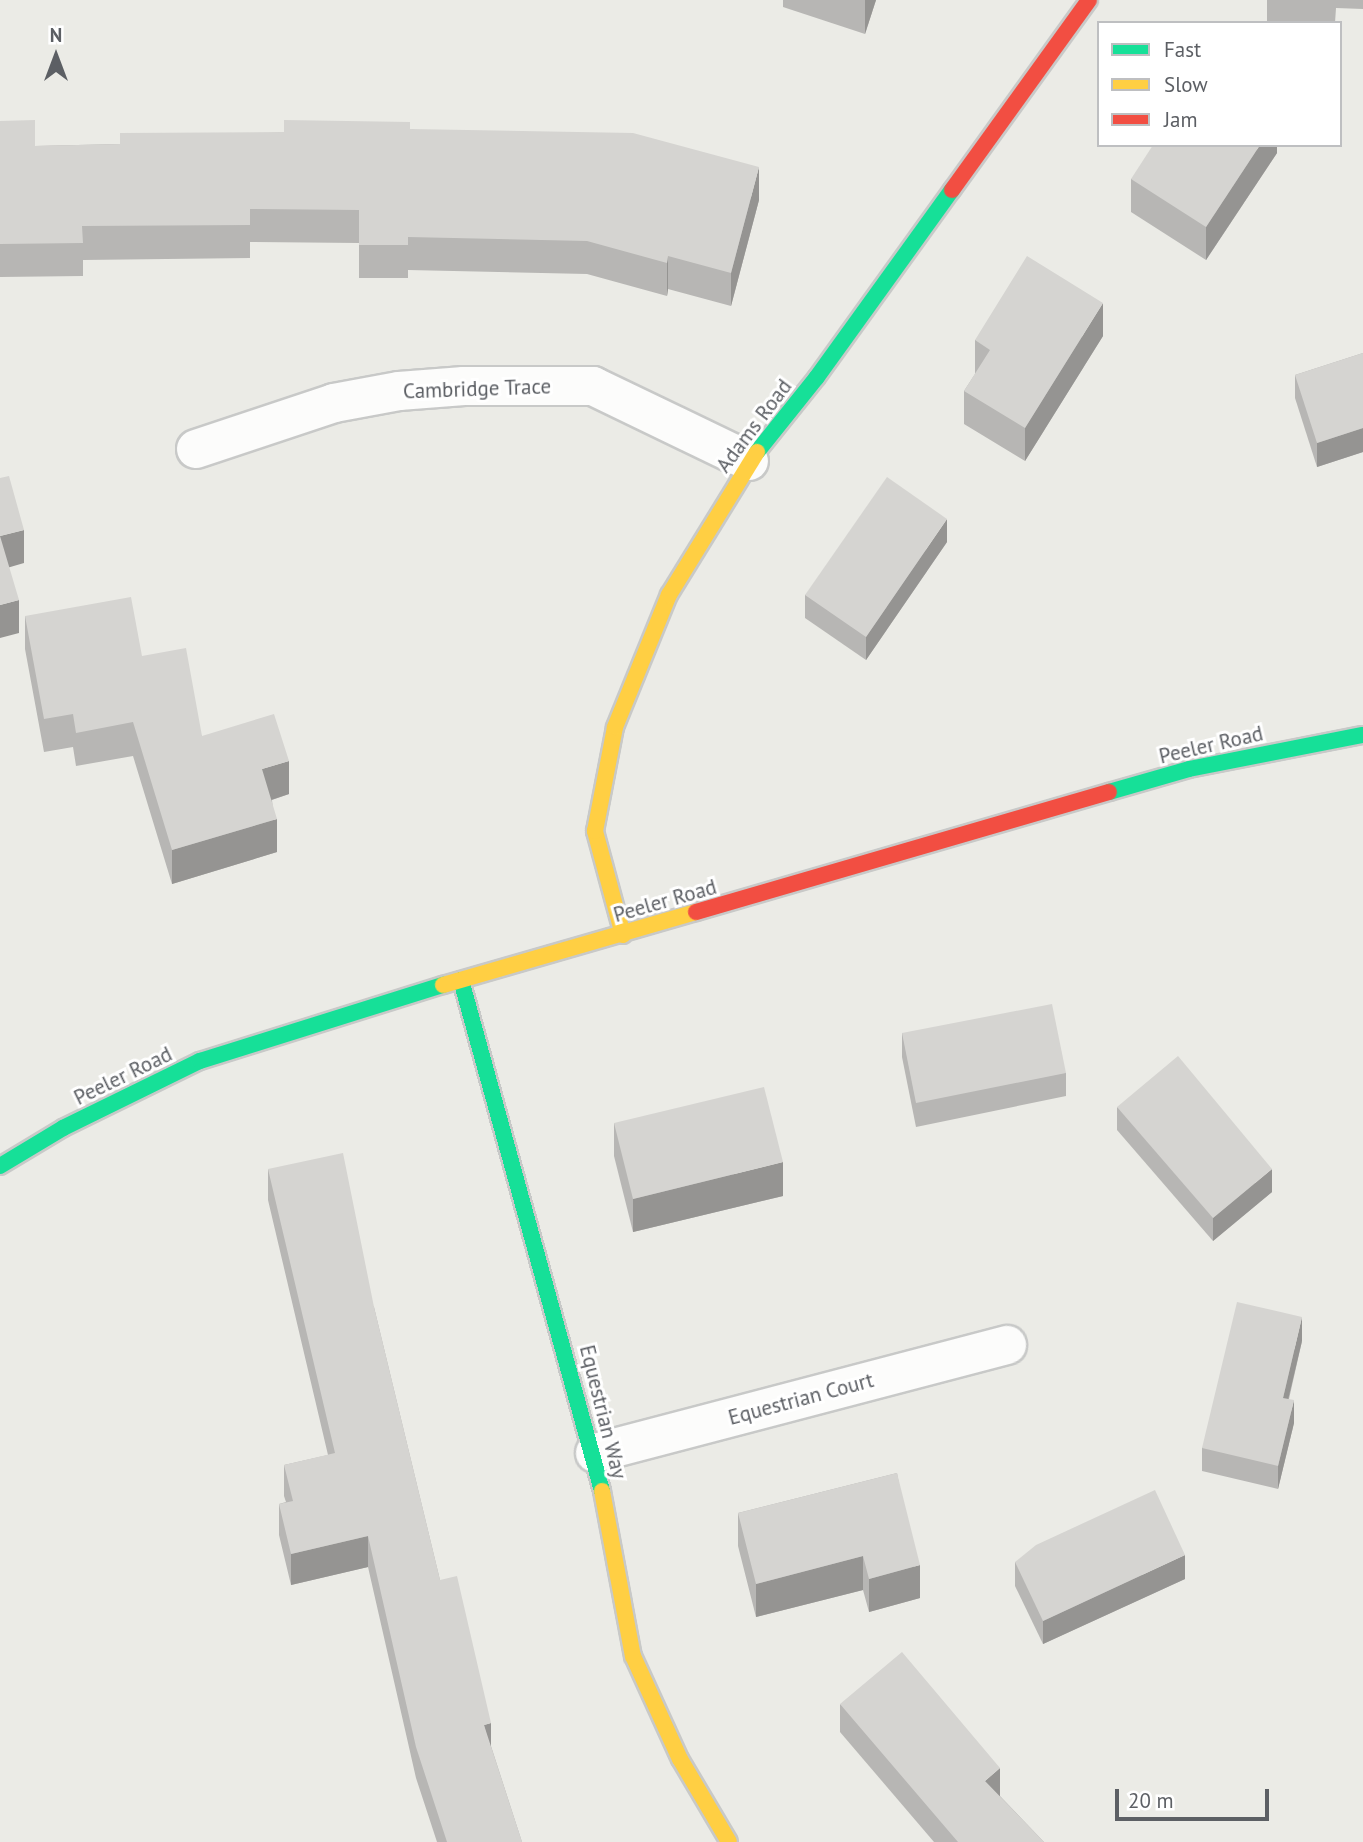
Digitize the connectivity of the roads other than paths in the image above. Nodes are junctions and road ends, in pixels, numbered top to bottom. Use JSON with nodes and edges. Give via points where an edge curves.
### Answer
{"nodes":[{"id":1,"x":1089,"y":0,"type":"edge"},
{"id":2,"x":196,"y":449,"type":"dead end"},
{"id":3,"x":749,"y":461,"type":"junction"},
{"id":4,"x":1363,"y":735,"type":"edge"},
{"id":5,"x":623,"y":935,"type":"junction"},
{"id":6,"x":461,"y":980,"type":"junction"},
{"id":7,"x":0,"y":1166,"type":"edge"},
{"id":8,"x":1007,"y":1345,"type":"dead end"},
{"id":9,"x":595,"y":1453,"type":"junction"},
{"id":10,"x":729,"y":1842,"type":"edge"}],
"edges":[{"from":1,"to":3,"type":"street","name":"Adams Road","via":[[817,377]]},
{"from":2,"to":3,"type":"street","name":"Cambridge Trace","via":[[334,403],[399,391],[593,386]]},
{"from":3,"to":5,"type":"street","name":"Adams Road","via":[[669,595],[615,727],[595,831]]},
{"from":4,"to":5,"type":"street","name":"Peeler Road","via":[[1189,769]]},
{"from":5,"to":6,"type":"street","name":"Peeler Road"},
{"from":6,"to":7,"type":"street","name":"Peeler Road","via":[[200,1061],[63,1128]]},
{"from":6,"to":9,"type":"street","name":"Equestrian Way"},
{"from":8,"to":9,"type":"street","name":"Equestrian Court"},
{"from":9,"to":10,"type":"street","name":"Equestrian Way","via":[[633,1656],[680,1759]]}]}
